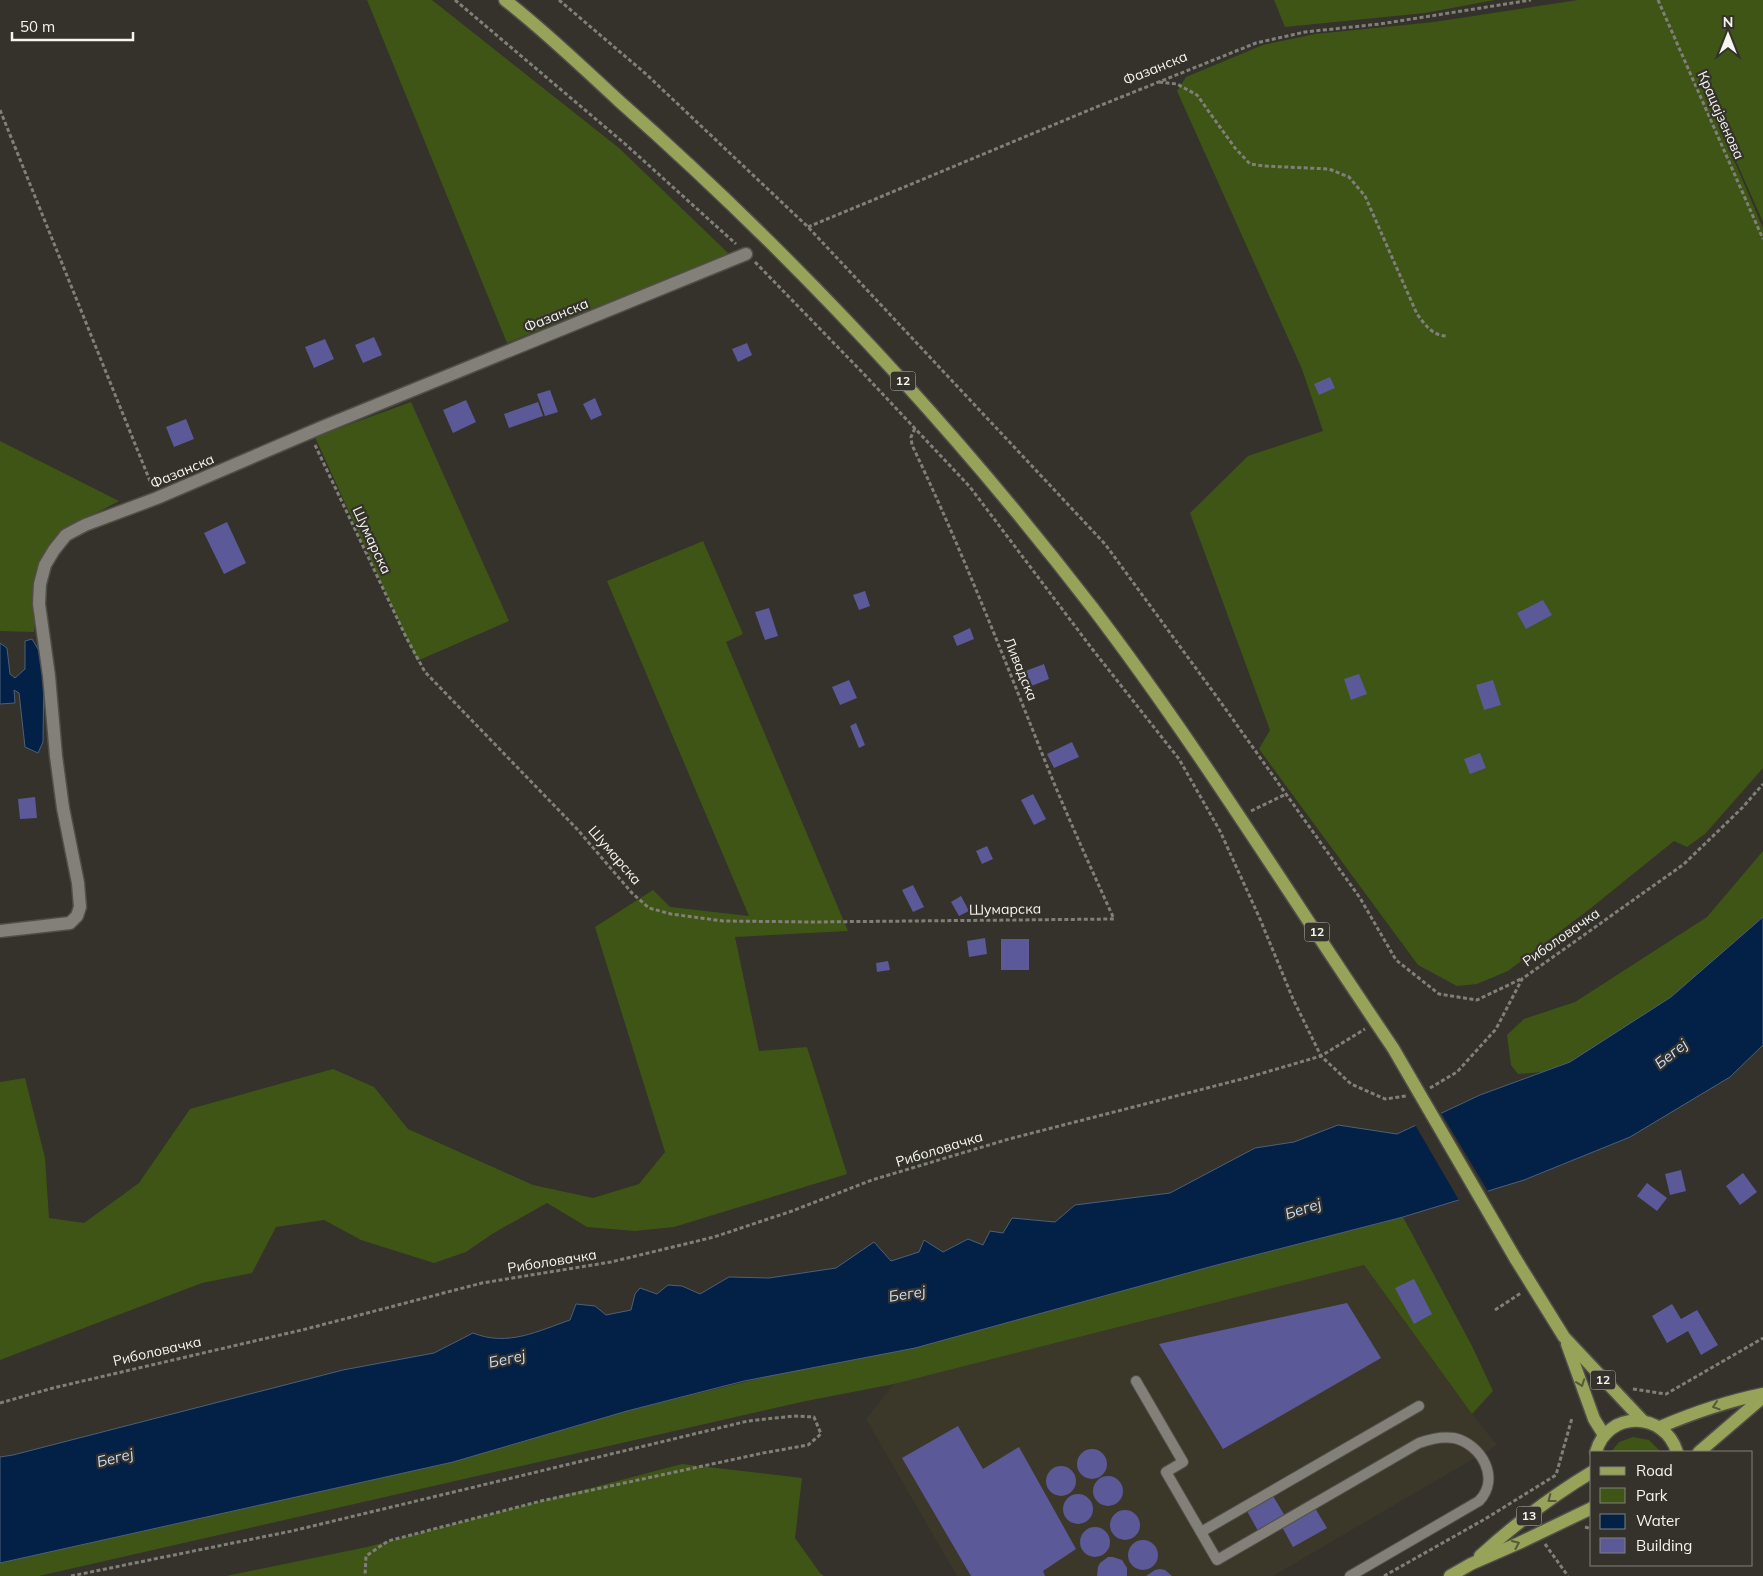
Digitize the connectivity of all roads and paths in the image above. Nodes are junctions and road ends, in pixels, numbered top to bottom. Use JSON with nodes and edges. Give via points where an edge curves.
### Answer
{"nodes":[{"id":1,"x":455,"y":0,"type":"edge"},
{"id":2,"x":505,"y":0,"type":"edge"},
{"id":3,"x":559,"y":0,"type":"edge"},
{"id":4,"x":1531,"y":0,"type":"edge"},
{"id":5,"x":1658,"y":0,"type":"edge"},
{"id":6,"x":1159,"y":82,"type":"junction"},
{"id":7,"x":0,"y":110,"type":"edge"},
{"id":8,"x":808,"y":227,"type":"junction"},
{"id":9,"x":1763,"y":239,"type":"edge"},
{"id":10,"x":746,"y":254,"type":"junction"},
{"id":11,"x":1447,"y":336,"type":"dead end"},
{"id":12,"x":915,"y":428,"type":"junction"},
{"id":13,"x":309,"y":433,"type":"junction"},
{"id":14,"x":157,"y":498,"type":"junction"},
{"id":15,"x":1763,"y":784,"type":"edge"},
{"id":16,"x":1286,"y":794,"type":"junction"},
{"id":17,"x":1239,"y":817,"type":"junction"},
{"id":18,"x":1114,"y":920,"type":"joint"},
{"id":19,"x":0,"y":931,"type":"edge"},
{"id":20,"x":1522,"y":979,"type":"junction"},
{"id":21,"x":1376,"y":1022,"type":"junction"},
{"id":22,"x":1321,"y":1056,"type":"junction"},
{"id":23,"x":1427,"y":1090,"type":"dead end"},
{"id":24,"x":1411,"y":1096,"type":"dead end"},
{"id":25,"x":1532,"y":1286,"type":"junction"},
{"id":26,"x":1495,"y":1310,"type":"dead end"},
{"id":27,"x":1564,"y":1337,"type":"junction"},
{"id":28,"x":1763,"y":1338,"type":"edge"},
{"id":29,"x":1136,"y":1381,"type":"dead end"},
{"id":30,"x":1628,"y":1388,"type":"dead end"},
{"id":31,"x":1763,"y":1396,"type":"edge"},
{"id":32,"x":0,"y":1403,"type":"edge"},
{"id":33,"x":1419,"y":1406,"type":"dead end"},
{"id":34,"x":1572,"y":1418,"type":"dead end"},
{"id":35,"x":1643,"y":1421,"type":"junction"},
{"id":36,"x":1660,"y":1427,"type":"junction"},
{"id":37,"x":1604,"y":1435,"type":"junction"},
{"id":38,"x":1596,"y":1451,"type":"edge"},
{"id":39,"x":1677,"y":1451,"type":"edge"},
{"id":40,"x":1700,"y":1451,"type":"edge"},
{"id":41,"x":1590,"y":1473,"type":"edge"},
{"id":42,"x":1590,"y":1509,"type":"edge"},
{"id":43,"x":1585,"y":1527,"type":"dead end"},
{"id":44,"x":1590,"y":1528,"type":"edge"},
{"id":45,"x":1201,"y":1532,"type":"junction"},
{"id":46,"x":1538,"y":1534,"type":"junction"},
{"id":47,"x":1471,"y":1564,"type":"junction"},
{"id":48,"x":71,"y":1576,"type":"edge"},
{"id":49,"x":365,"y":1576,"type":"edge"},
{"id":50,"x":1350,"y":1576,"type":"edge"},
{"id":51,"x":1384,"y":1576,"type":"edge"},
{"id":52,"x":1450,"y":1576,"type":"edge"},
{"id":53,"x":1568,"y":1576,"type":"edge"}],
"edges":[{"from":1,"to":10,"type":"path","via":[[624,143]]},
{"from":2,"to":17,"type":"main road","number":"12","via":[[674,149],[742,214],[822,294],[916,396],[1019,514],[1094,610]]},
{"from":3,"to":8,"type":"path","via":[[646,74]]},
{"from":4,"to":6,"type":"path","name":"Фазанска","via":[[1380,24],[1305,32],[1256,43]]},
{"from":5,"to":9,"type":"path","name":"Крацајзенова"},
{"from":6,"to":8,"type":"path","name":"Фазанска"},
{"from":6,"to":11,"type":"path","via":[[1177,84],[1197,94],[1250,164],[1329,169],[1349,177],[1365,196],[1417,314],[1428,329]]},
{"from":7,"to":14,"type":"path"},
{"from":8,"to":16,"type":"path","via":[[1106,544]]},
{"from":10,"to":12,"type":"path"},
{"from":10,"to":13,"type":"street","name":"Фазанска"},
{"from":12,"to":18,"type":"path","name":"Ливадска","via":[[912,445],[945,516]]},
{"from":12,"to":22,"type":"path","via":[[970,487],[1179,759],[1220,831],[1292,999]]},
{"from":13,"to":14,"type":"street","name":"Фазанска"},
{"from":13,"to":18,"type":"path","name":"Шумарска","via":[[406,637],[426,672],[649,908],[723,921]]},
{"from":14,"to":19,"type":"street","name":"Фазанска","via":[[66,535],[45,565],[40,584],[40,604],[56,756],[80,907],[70,923]]},
{"from":15,"to":20,"type":"path","name":"Риболовачка","via":[[1684,864]]},
{"from":16,"to":17,"type":"path"},
{"from":16,"to":20,"type":"path","via":[[1360,898],[1396,960],[1439,994],[1478,1000]]},
{"from":17,"to":21,"type":"main road","number":"12"},
{"from":20,"to":23,"type":"path","name":"Риболовачка","via":[[1496,1029],[1457,1072]]},
{"from":21,"to":22,"type":"path","name":"Риболовачка"},
{"from":21,"to":25,"type":"main road","number":"12","bridge":true},
{"from":22,"to":24,"type":"path","via":[[1351,1084],[1385,1099]]},
{"from":22,"to":32,"type":"path","name":"Риболовачка","via":[[1009,1139],[872,1180],[714,1237],[611,1262],[482,1283]]},
{"from":25,"to":26,"type":"path"},
{"from":25,"to":27,"type":"main road","number":"12"},
{"from":27,"to":35,"type":"main road","number":"12"},
{"from":27,"to":37,"type":"main road","number":"12","one_way":true,"via":[[1594,1419]]},
{"from":28,"to":30,"type":"path","via":[[1666,1394]]},
{"from":29,"to":45,"type":"lane","via":[[1183,1462],[1166,1472]]},
{"from":31,"to":36,"type":"main road","one_way":true,"via":[[1738,1399]]},
{"from":31,"to":40,"type":"main road"},
{"from":33,"to":45,"type":"lane"},
{"from":34,"to":51,"type":"path","via":[[1556,1475]]},
{"from":35,"to":36,"type":"main road","number":"12"},
{"from":35,"to":37,"type":"main road","number":"12","via":[[1628,1421]]},
{"from":36,"to":39,"type":"main road","via":[[1670,1436]]},
{"from":37,"to":38,"type":"main road"},
{"from":41,"to":47,"type":"main road","number":"13","one_way":true,"via":[[1518,1524]]},
{"from":42,"to":46,"type":"main road","number":"13"},
{"from":43,"to":44,"type":"path"},
{"from":45,"to":50,"type":"lane","via":[[1217,1560],[1418,1443],[1431,1438],[1454,1438],[1480,1453],[1489,1479],[1486,1494],[1479,1501]]},
{"from":47,"to":46,"type":"main road","number":"13","one_way":true},
{"from":46,"to":53,"type":"path"},
{"from":47,"to":52,"type":"main road","number":"13"},
{"from":48,"to":49,"type":"path","via":[[292,1531],[748,1422],[794,1416],[814,1418],[820,1434],[808,1445],[540,1501],[388,1541],[366,1556]]}]}
